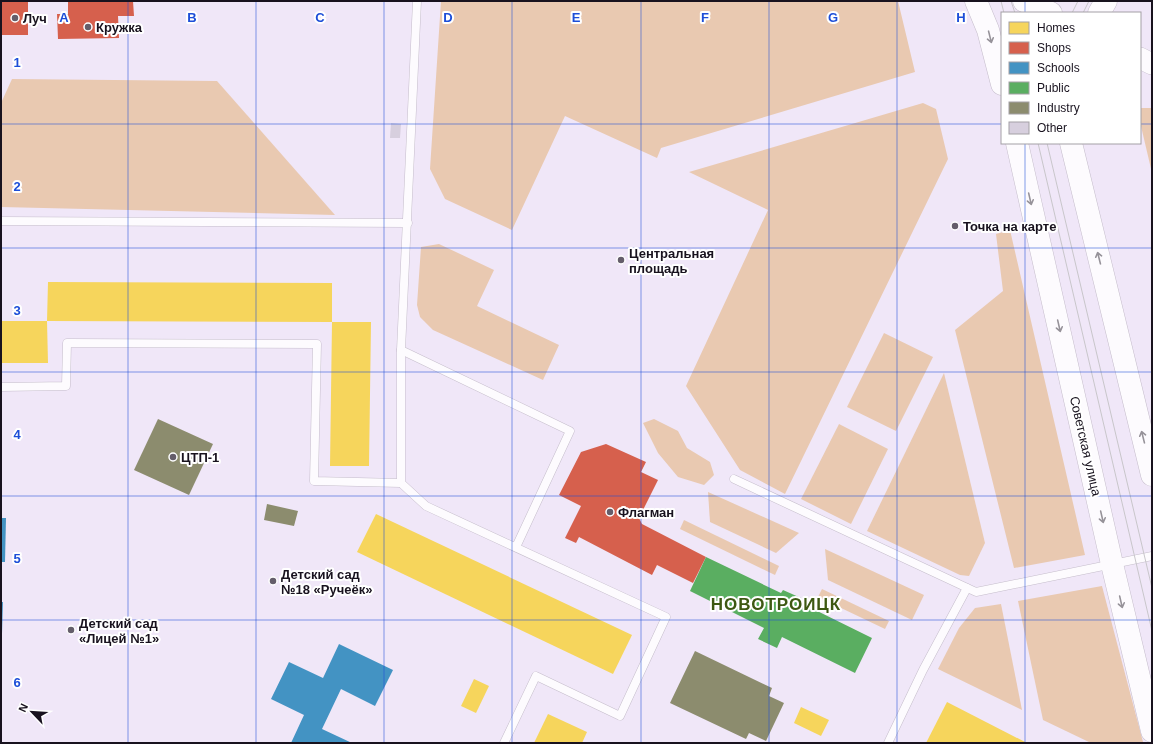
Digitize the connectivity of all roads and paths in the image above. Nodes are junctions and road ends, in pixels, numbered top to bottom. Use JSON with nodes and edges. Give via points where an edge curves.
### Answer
{"nodes":[{"id":1,"x":417,"y":1,"type":"edge"},
{"id":2,"x":976,"y":1,"type":"edge"},
{"id":3,"x":1024,"y":1,"type":"edge"},
{"id":4,"x":1106,"y":1,"type":"edge"},
{"id":5,"x":1052,"y":10,"type":"edge"},
{"id":6,"x":1100,"y":12,"type":"edge"},
{"id":7,"x":1141,"y":58,"type":"edge"},
{"id":8,"x":1152,"y":64,"type":"edge"},
{"id":9,"x":1001,"y":80,"type":"edge"},
{"id":10,"x":1071,"y":144,"type":"edge"},
{"id":11,"x":1020,"y":149,"type":"edge"},
{"id":12,"x":1,"y":221,"type":"edge"},
{"id":13,"x":408,"y":223,"type":"junction"},
{"id":14,"x":401,"y":350,"type":"junction"},
{"id":15,"x":1,"y":387,"type":"edge"},
{"id":16,"x":1152,"y":475,"type":"edge"},
{"id":17,"x":734,"y":479,"type":"dead end"},
{"id":18,"x":401,"y":483,"type":"junction"},
{"id":19,"x":516,"y":547,"type":"junction"},
{"id":20,"x":1152,"y":556,"type":"edge"},
{"id":21,"x":1112,"y":564,"type":"junction"},
{"id":22,"x":967,"y":588,"type":"junction"},
{"id":23,"x":1152,"y":731,"type":"edge"},
{"id":24,"x":504,"y":743,"type":"edge"},
{"id":25,"x":888,"y":743,"type":"edge"}],
"edges":[{"from":1,"to":13,"type":"lane"},
{"from":2,"to":9,"type":"main road","one_way":true,"via":[[988,30]]},
{"from":3,"to":5,"type":"main road"},
{"from":4,"to":6,"type":"main road"},
{"from":7,"to":8,"type":"street"},
{"from":16,"to":10,"type":"main road","one_way":true},
{"from":11,"to":21,"type":"main road","name":"Советская улица","one_way":true},
{"from":12,"to":13,"type":"lane"},
{"from":13,"to":14,"type":"lane"},
{"from":14,"to":18,"type":"lane"},
{"from":14,"to":19,"type":"lane","via":[[570,432]]},
{"from":15,"to":18,"type":"lane","via":[[66,386],[66,343],[317,344],[314,481]]},
{"from":17,"to":22,"type":"lane"},
{"from":18,"to":19,"type":"lane","via":[[426,506]]},
{"from":19,"to":24,"type":"lane","via":[[666,617],[620,716],[536,676]]},
{"from":20,"to":21,"type":"lane"},
{"from":21,"to":22,"type":"lane","via":[[976,592]]},
{"from":21,"to":23,"type":"main road","name":"Советская улица","one_way":true},
{"from":22,"to":25,"type":"lane"}]}
